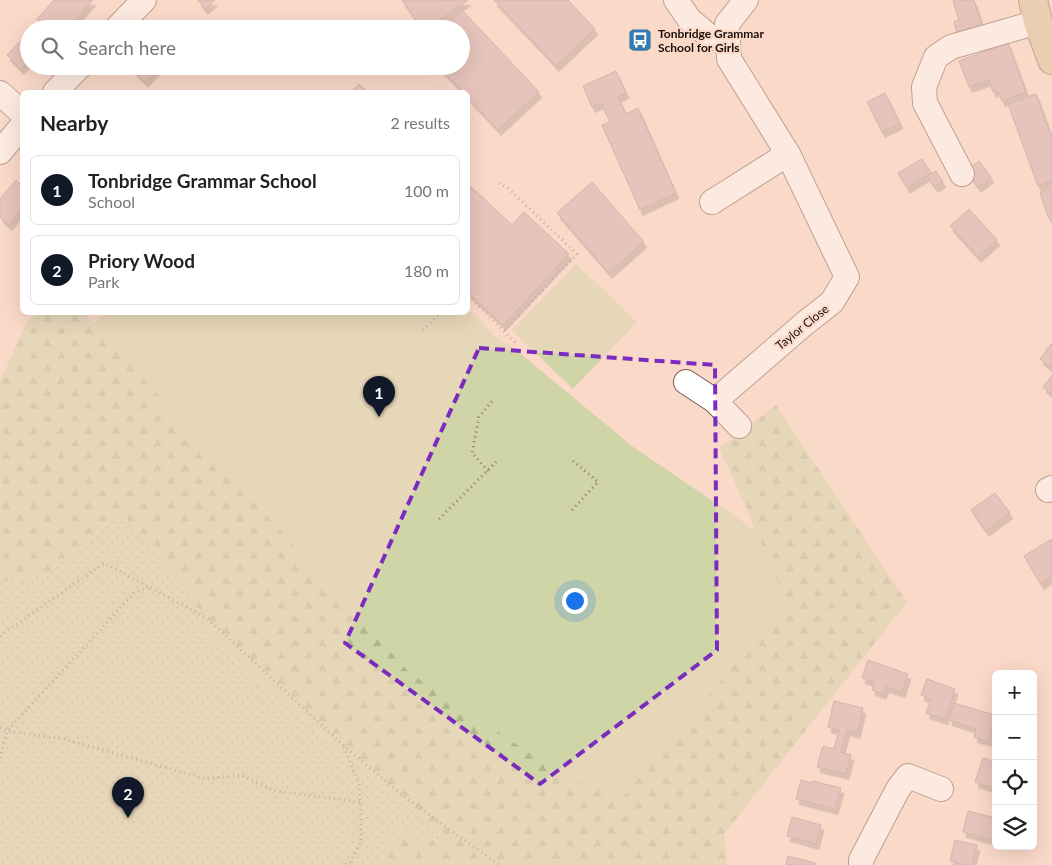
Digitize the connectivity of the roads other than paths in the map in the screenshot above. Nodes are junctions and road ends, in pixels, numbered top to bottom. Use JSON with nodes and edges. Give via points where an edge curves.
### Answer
{"nodes":[{"id":1,"x":144,"y":0,"type":"edge"},
{"id":2,"x":676,"y":0,"type":"edge"},
{"id":3,"x":746,"y":0,"type":"edge"},
{"id":4,"x":1035,"y":11,"type":"edge"},
{"id":5,"x":125,"y":20,"type":"edge"},
{"id":6,"x":728,"y":41,"type":"junction"},
{"id":7,"x":1052,"y":60,"type":"edge"},
{"id":8,"x":71,"y":75,"type":"edge"},
{"id":9,"x":57,"y":90,"type":"edge"},
{"id":10,"x":0,"y":93,"type":"edge"},
{"id":11,"x":20,"y":111,"type":"edge"},
{"id":12,"x":20,"y":128,"type":"edge"},
{"id":13,"x":0,"y":152,"type":"edge"},
{"id":14,"x":788,"y":154,"type":"junction"},
{"id":15,"x":962,"y":174,"type":"dead end"},
{"id":16,"x":712,"y":202,"type":"dead end"},
{"id":17,"x":686,"y":382,"type":"dead end"},
{"id":18,"x":715,"y":401,"type":"junction"},
{"id":19,"x":739,"y":426,"type":"dead end"},
{"id":20,"x":941,"y":789,"type":"dead end"},
{"id":21,"x":861,"y":865,"type":"edge"}],
"edges":[{"from":1,"to":5,"type":"street"},
{"from":2,"to":6,"type":"street","via":[[689,19],[710,37]]},
{"from":3,"to":6,"type":"street","name":"Taylor Close","via":[[727,24]]},
{"from":4,"to":7,"type":"main road"},
{"from":4,"to":15,"type":"street","via":[[936,56],[924,87],[925,102]]},
{"from":6,"to":14,"type":"street","name":"Taylor Close","via":[[729,59]]},
{"from":8,"to":9,"type":"street"},
{"from":10,"to":11,"type":"street"},
{"from":12,"to":13,"type":"street"},
{"from":14,"to":16,"type":"street"},
{"from":14,"to":18,"type":"street","name":"Taylor Close","via":[[847,277],[832,302]]},
{"from":17,"to":18,"type":"street"},
{"from":18,"to":19,"type":"street"},
{"from":20,"to":21,"type":"street","via":[[908,776],[898,789]]}]}
